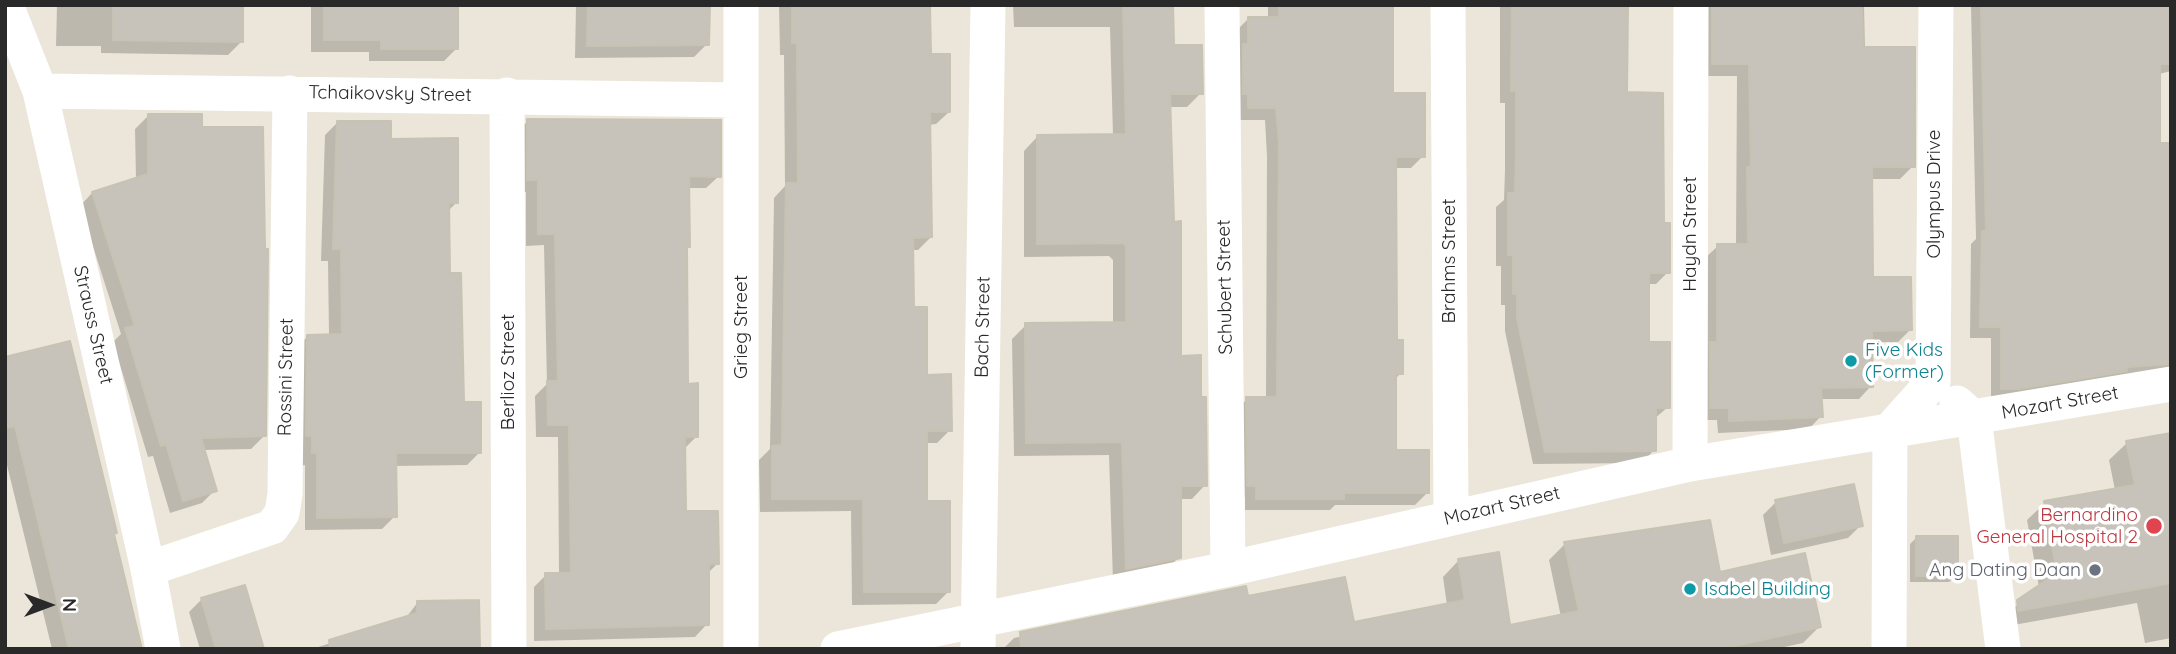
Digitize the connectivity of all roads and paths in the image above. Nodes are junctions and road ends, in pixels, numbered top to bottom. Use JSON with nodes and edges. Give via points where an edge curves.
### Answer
{"nodes":[{"id":1,"x":6,"y":5,"type":"edge"},
{"id":2,"x":741,"y":5,"type":"edge"},
{"id":3,"x":988,"y":5,"type":"edge"},
{"id":4,"x":1222,"y":5,"type":"edge"},
{"id":5,"x":1448,"y":5,"type":"edge"},
{"id":6,"x":1690,"y":5,"type":"edge"},
{"id":7,"x":1936,"y":5,"type":"edge"},
{"id":8,"x":40,"y":91,"type":"junction"},
{"id":9,"x":290,"y":93,"type":"junction"},
{"id":10,"x":507,"y":96,"type":"junction"},
{"id":11,"x":741,"y":100,"type":"junction"},
{"id":12,"x":1933,"y":382,"type":"junction"},
{"id":13,"x":2171,"y":383,"type":"edge"},
{"id":14,"x":1974,"y":418,"type":"junction"},
{"id":15,"x":1890,"y":430,"type":"junction"},
{"id":16,"x":1690,"y":464,"type":"junction"},
{"id":17,"x":1451,"y":517,"type":"junction"},
{"id":18,"x":148,"y":569,"type":"junction"},
{"id":19,"x":1228,"y":569,"type":"junction"},
{"id":20,"x":978,"y":634,"type":"edge"},
{"id":21,"x":163,"y":649,"type":"edge"},
{"id":22,"x":509,"y":649,"type":"edge"},
{"id":23,"x":741,"y":649,"type":"edge"},
{"id":24,"x":838,"y":649,"type":"edge"},
{"id":25,"x":1889,"y":649,"type":"edge"},
{"id":26,"x":2003,"y":649,"type":"edge"}],
"edges":[{"from":1,"to":8,"type":"street","name":"Strauss Street"},
{"from":2,"to":11,"type":"street","name":"Grieg Street"},
{"from":3,"to":20,"type":"street","name":"Bach Street"},
{"from":4,"to":19,"type":"street","name":"Schubert Street"},
{"from":5,"to":17,"type":"street","name":"Brahms Street"},
{"from":6,"to":16,"type":"street","name":"Haydn Street"},
{"from":7,"to":12,"type":"street","name":"Olympus Drive"},
{"from":8,"to":9,"type":"street","name":"Tchaikovsky Street"},
{"from":8,"to":18,"type":"street","name":"Strauss Street"},
{"from":9,"to":10,"type":"street","name":"Tchaikovsky Street"},
{"from":9,"to":18,"type":"street","name":"Rossini Street","via":[[282,513],[272,527]]},
{"from":10,"to":11,"type":"street","name":"Tchaikovsky Street"},
{"from":10,"to":22,"type":"street","name":"Berlioz Street"},
{"from":11,"to":23,"type":"street","name":"Grieg Street"},
{"from":12,"to":14,"type":"street"},
{"from":12,"to":15,"type":"street"},
{"from":13,"to":14,"type":"street","name":"Mozart Street"},
{"from":14,"to":15,"type":"street","name":"Mozart Street"},
{"from":14,"to":26,"type":"street"},
{"from":15,"to":16,"type":"street","name":"Mozart Street"},
{"from":15,"to":25,"type":"street"},
{"from":16,"to":17,"type":"street","name":"Mozart Street"},
{"from":17,"to":19,"type":"street","name":"Mozart Street"},
{"from":18,"to":21,"type":"street","name":"Strauss Street"},
{"from":19,"to":20,"type":"street","name":"Mozart Street"},
{"from":20,"to":24,"type":"street","name":"Mozart Street"}]}
